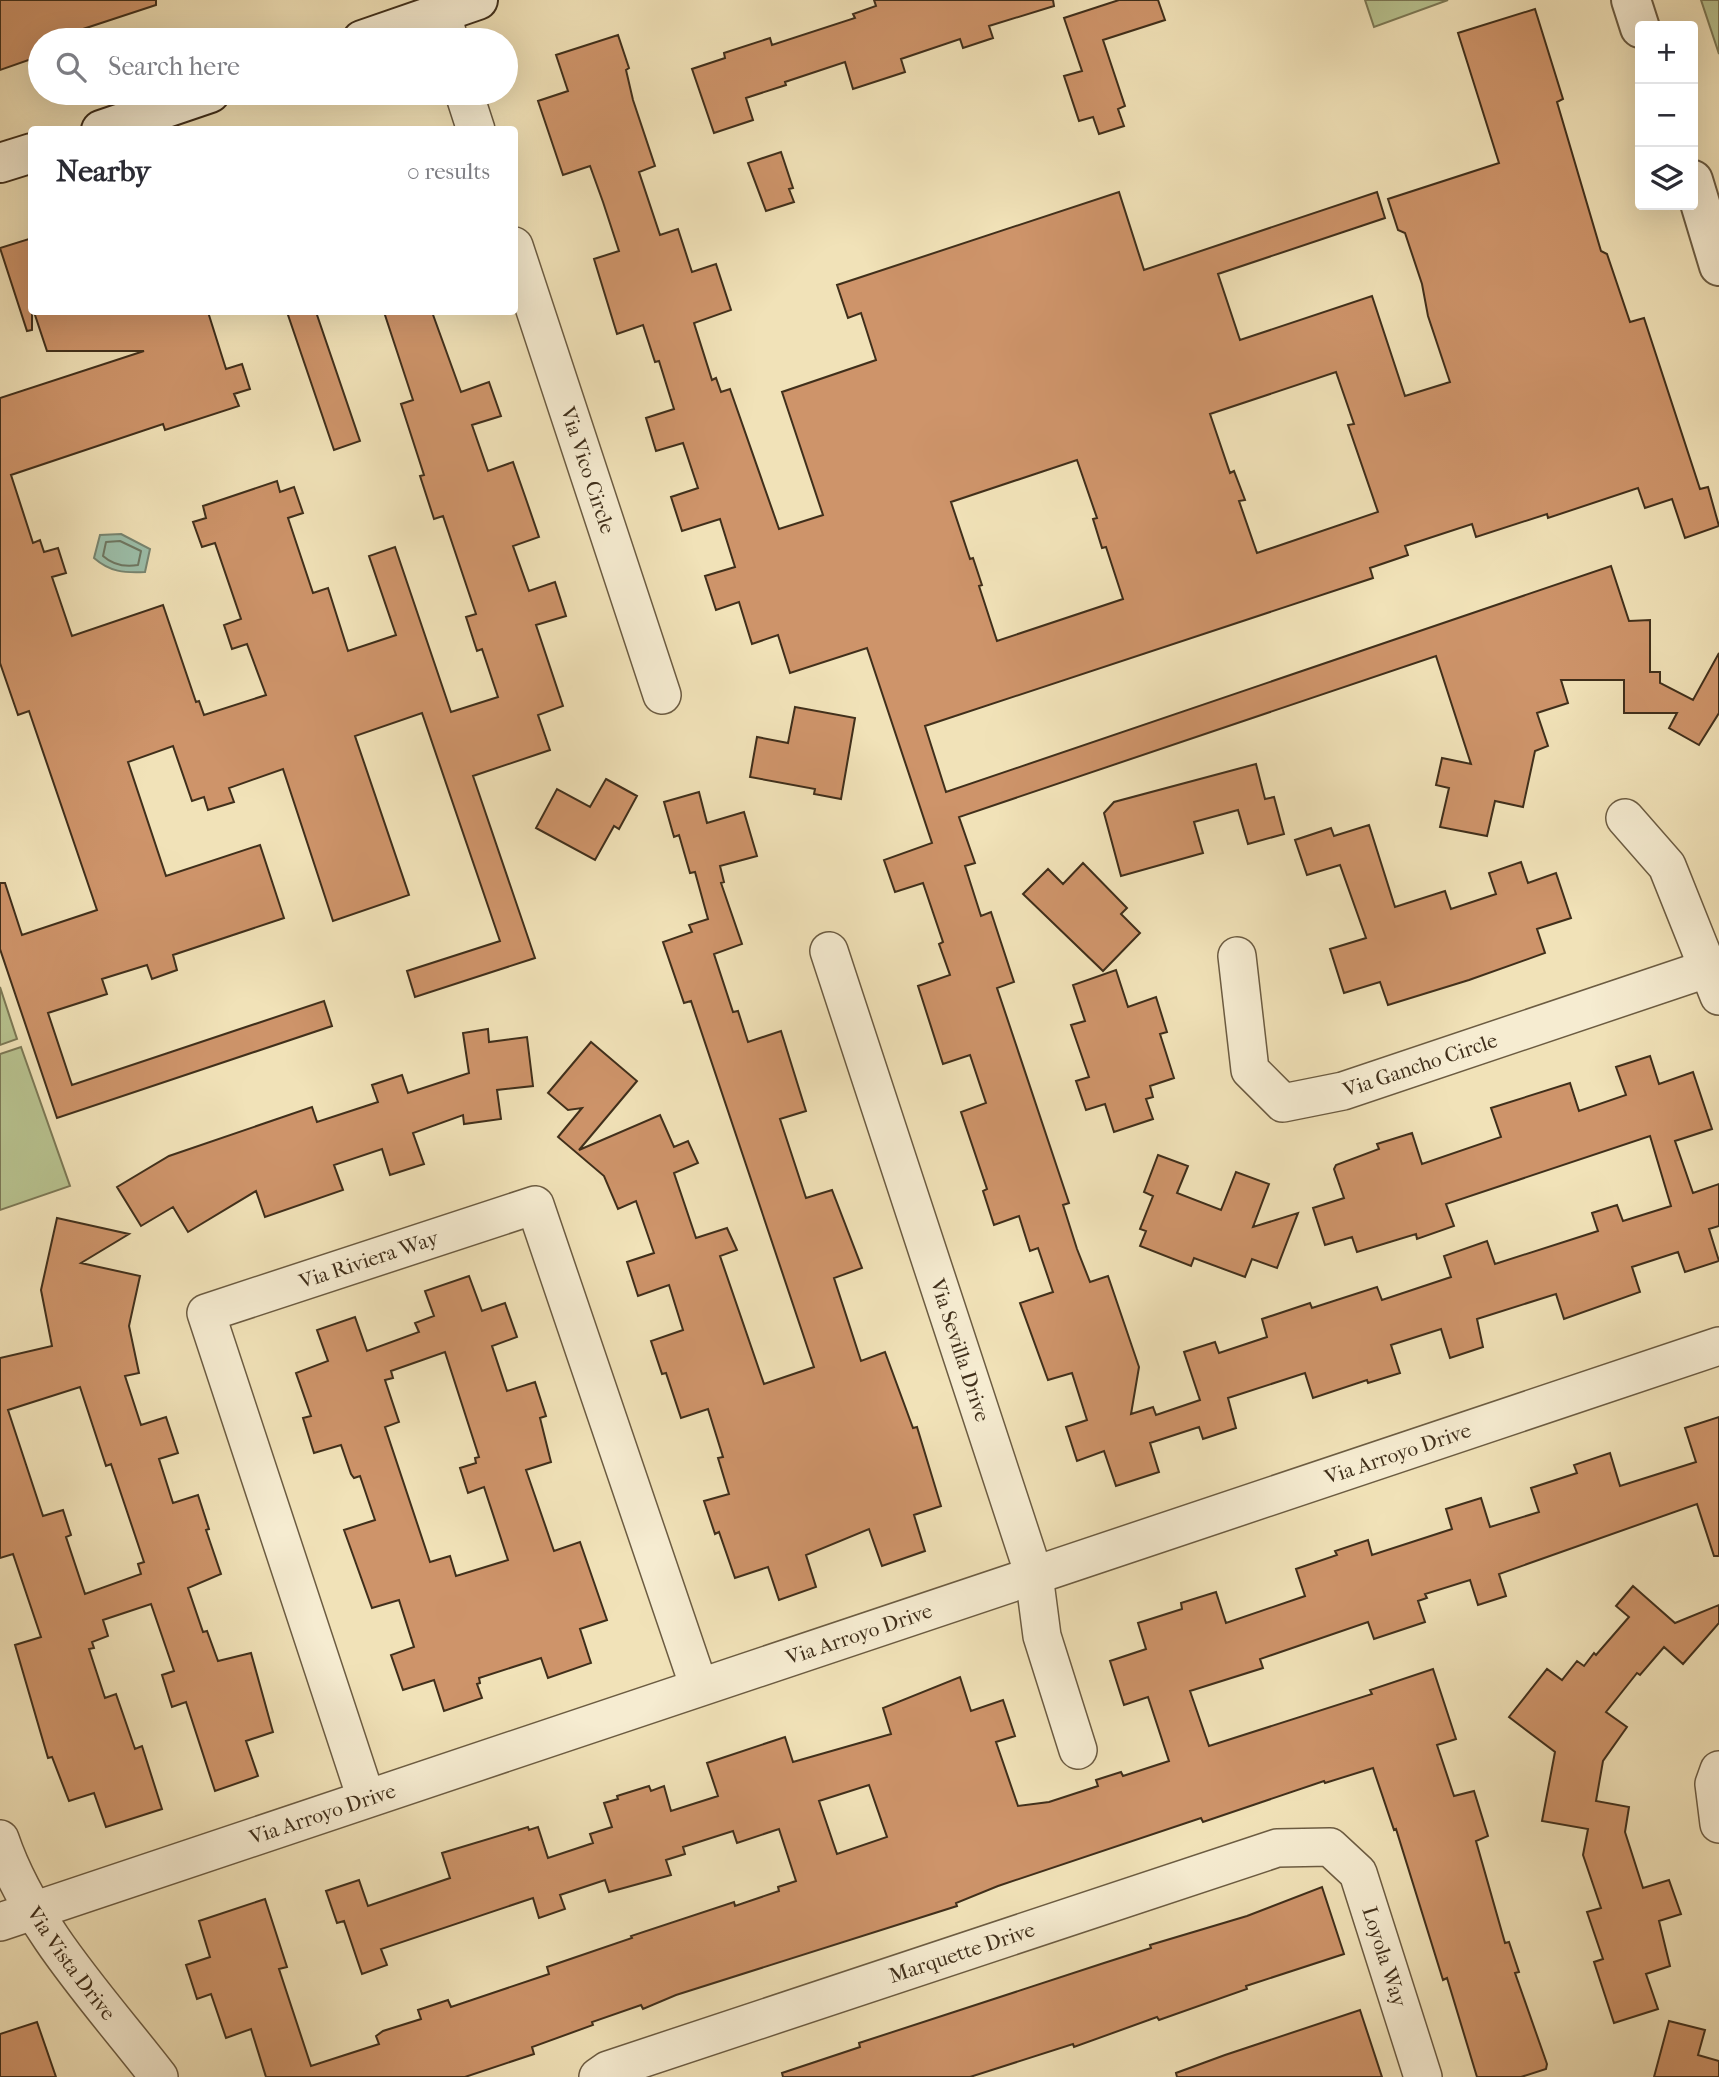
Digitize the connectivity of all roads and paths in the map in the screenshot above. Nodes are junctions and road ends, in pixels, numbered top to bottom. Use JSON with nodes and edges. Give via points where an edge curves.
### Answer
{"nodes":[{"id":1,"x":478,"y":0,"type":"edge"},
{"id":2,"x":1631,"y":0,"type":"edge"},
{"id":3,"x":1638,"y":21,"type":"edge"},
{"id":4,"x":446,"y":26,"type":"edge"},
{"id":5,"x":173,"y":105,"type":"edge"},
{"id":6,"x":468,"y":105,"type":"edge"},
{"id":7,"x":113,"y":126,"type":"edge"},
{"id":8,"x":475,"y":126,"type":"edge"},
{"id":9,"x":28,"y":154,"type":"edge"},
{"id":10,"x":0,"y":163,"type":"edge"},
{"id":11,"x":1698,"y":197,"type":"edge"},
{"id":12,"x":518,"y":258,"type":"edge"},
{"id":13,"x":1719,"y":266,"type":"edge"},
{"id":14,"x":662,"y":695,"type":"dead end"},
{"id":15,"x":1625,"y":818,"type":"dead end"},
{"id":16,"x":829,"y":951,"type":"dead end"},
{"id":17,"x":1237,"y":956,"type":"dead end"},
{"id":18,"x":1714,"y":982,"type":"edge"},
{"id":19,"x":1719,"y":1346,"type":"edge"},
{"id":20,"x":1034,"y":1575,"type":"junction"},
{"id":21,"x":699,"y":1687,"type":"junction"},
{"id":22,"x":1078,"y":1751,"type":"dead end"},
{"id":23,"x":1719,"y":1770,"type":"edge"},
{"id":24,"x":366,"y":1798,"type":"junction"},
{"id":25,"x":1719,"y":1824,"type":"edge"},
{"id":26,"x":0,"y":1839,"type":"edge"},
{"id":27,"x":1329,"y":1847,"type":"joint"},
{"id":28,"x":34,"y":1910,"type":"junction"},
{"id":29,"x":0,"y":1922,"type":"edge"},
{"id":30,"x":159,"y":2077,"type":"edge"},
{"id":31,"x":598,"y":2077,"type":"edge"},
{"id":32,"x":1423,"y":2077,"type":"edge"}],
"edges":[{"from":1,"to":4,"type":"main road"},
{"from":2,"to":3,"type":"main road"},
{"from":5,"to":7,"type":"main road"},
{"from":6,"to":8,"type":"street"},
{"from":9,"to":10,"type":"main road"},
{"from":11,"to":13,"type":"main road"},
{"from":12,"to":14,"type":"street","name":"Via Vico Circle"},
{"from":15,"to":18,"type":"street","via":[[1667,866]]},
{"from":16,"to":20,"type":"street","name":"Via Sevilla Drive"},
{"from":17,"to":18,"type":"street","name":"Via Gancho Circle","via":[[1250,1070],[1283,1103],[1343,1091]]},
{"from":19,"to":20,"type":"street","name":"Via Arroyo Drive"},
{"from":20,"to":21,"type":"street","name":"Via Arroyo Drive"},
{"from":20,"to":22,"type":"street","name":"Via Sevilla Drive","via":[[1042,1636]]},
{"from":21,"to":24,"type":"street","name":"Via Arroyo Drive"},
{"from":21,"to":24,"type":"street","name":"Via Riviera Way","via":[[535,1205],[206,1312]]},
{"from":23,"to":25,"type":"street","via":[[1714,1784]]},
{"from":24,"to":28,"type":"street","name":"Via Arroyo Drive"},
{"from":26,"to":28,"type":"street","name":"Via Vista Drive"},
{"from":27,"to":31,"type":"street","name":"Marquette Drive","via":[[1277,1849]]},
{"from":27,"to":32,"type":"street","name":"Loyola Way","via":[[1358,1873]]},
{"from":28,"to":29,"type":"street","name":"Via Arroyo Drive"},
{"from":28,"to":30,"type":"street","name":"Via Vista Drive"}]}
